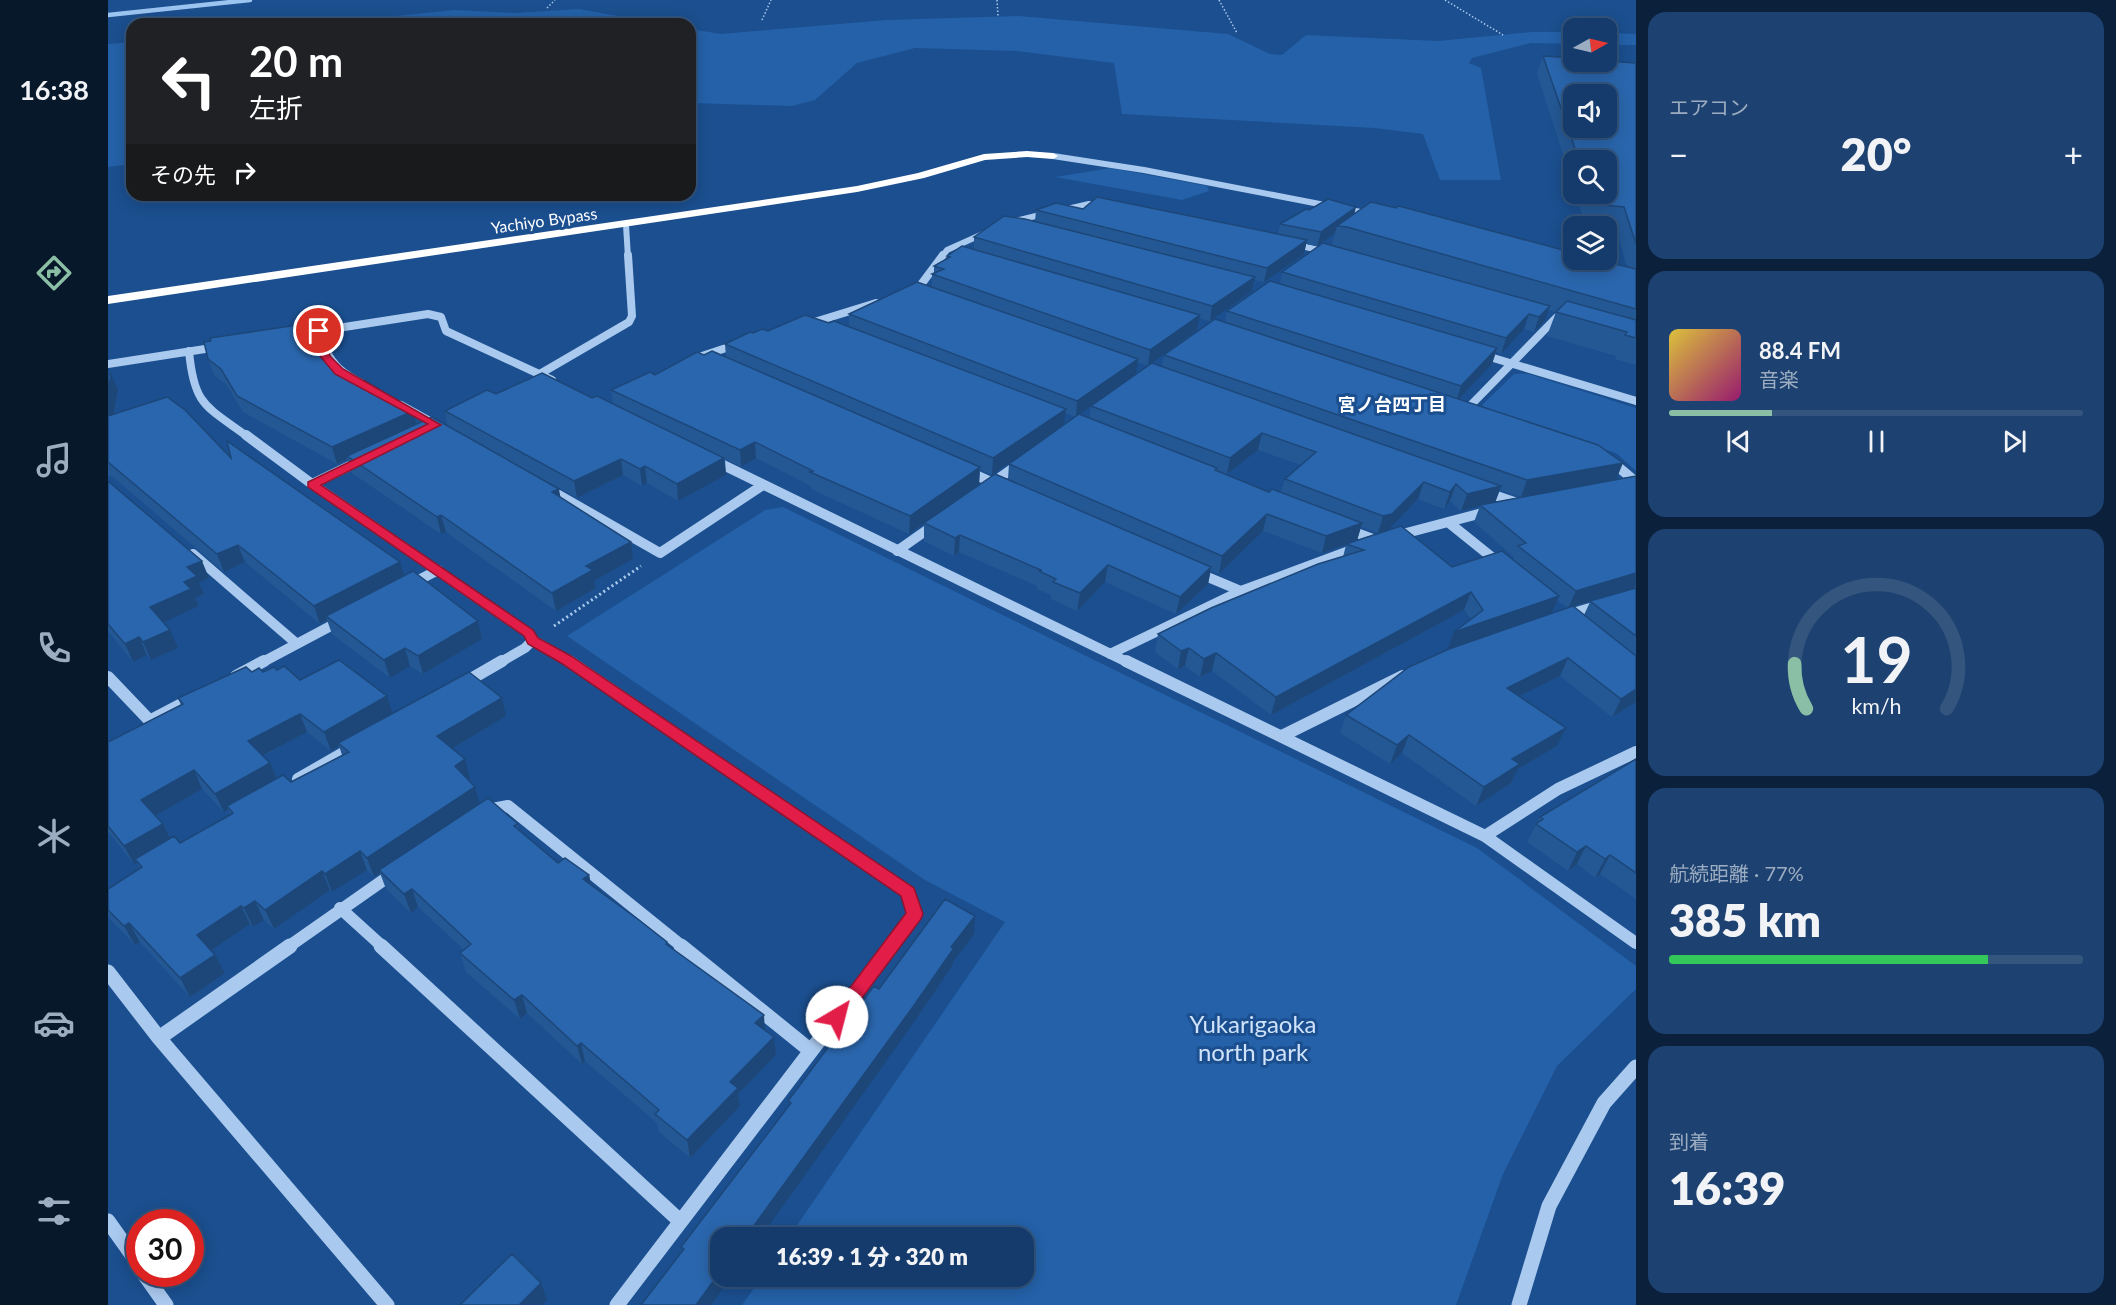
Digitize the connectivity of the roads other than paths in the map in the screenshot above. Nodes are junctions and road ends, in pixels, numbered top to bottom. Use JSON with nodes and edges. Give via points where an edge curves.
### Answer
{"nodes":[{"id":1,"x":1053,"y":156,"type":"joint"},
{"id":2,"x":1112,"y":209,"type":"edge"},
{"id":3,"x":1371,"y":214,"type":"junction"},
{"id":4,"x":1383,"y":217,"type":"edge"},
{"id":5,"x":1363,"y":220,"type":"edge"},
{"id":6,"x":1009,"y":222,"type":"junction"},
{"id":7,"x":626,"y":225,"type":"junction"},
{"id":8,"x":1031,"y":228,"type":"edge"},
{"id":9,"x":1286,"y":243,"type":"edge"},
{"id":10,"x":1329,"y":244,"type":"edge"},
{"id":11,"x":947,"y":250,"type":"junction"},
{"id":12,"x":1321,"y":250,"type":"junction"},
{"id":13,"x":958,"y":253,"type":"edge"},
{"id":14,"x":1332,"y":253,"type":"edge"},
{"id":15,"x":1312,"y":256,"type":"edge"},
{"id":16,"x":917,"y":290,"type":"junction"},
{"id":17,"x":905,"y":293,"type":"edge"},
{"id":18,"x":928,"y":294,"type":"edge"},
{"id":19,"x":108,"y":300,"type":"edge"},
{"id":20,"x":883,"y":300,"type":"edge"},
{"id":21,"x":1545,"y":315,"type":"edge"},
{"id":22,"x":1556,"y":318,"type":"junction"},
{"id":23,"x":1568,"y":321,"type":"edge"},
{"id":24,"x":815,"y":322,"type":"junction"},
{"id":25,"x":826,"y":326,"type":"edge"},
{"id":26,"x":794,"y":328,"type":"edge"},
{"id":27,"x":319,"y":331,"type":"junction"},
{"id":28,"x":284,"y":337,"type":"edge"},
{"id":29,"x":742,"y":343,"type":"edge"},
{"id":30,"x":225,"y":346,"type":"edge"},
{"id":31,"x":1467,"y":350,"type":"edge"},
{"id":32,"x":189,"y":351,"type":"junction"},
{"id":33,"x":703,"y":356,"type":"junction"},
{"id":34,"x":714,"y":360,"type":"edge"},
{"id":35,"x":693,"y":361,"type":"edge"},
{"id":36,"x":108,"y":364,"type":"edge"},
{"id":37,"x":1511,"y":364,"type":"junction"},
{"id":38,"x":540,"y":374,"type":"junction"},
{"id":39,"x":530,"y":379,"type":"edge"},
{"id":40,"x":561,"y":384,"type":"edge"},
{"id":41,"x":378,"y":393,"type":"edge"},
{"id":42,"x":388,"y":398,"type":"edge"},
{"id":43,"x":1636,"y":402,"type":"edge"},
{"id":44,"x":1455,"y":406,"type":"edge"},
{"id":45,"x":1466,"y":410,"type":"junction"},
{"id":46,"x":1477,"y":414,"type":"edge"},
{"id":47,"x":447,"y":420,"type":"edge"},
{"id":48,"x":436,"y":425,"type":"junction"},
{"id":49,"x":426,"y":430,"type":"edge"},
{"id":50,"x":446,"y":430,"type":"edge"},
{"id":51,"x":374,"y":454,"type":"edge"},
{"id":52,"x":702,"y":455,"type":"edge"},
{"id":53,"x":1030,"y":456,"type":"edge"},
{"id":54,"x":1607,"y":457,"type":"edge"},
{"id":55,"x":961,"y":469,"type":"edge"},
{"id":56,"x":538,"y":483,"type":"edge"},
{"id":57,"x":993,"y":483,"type":"junction"},
{"id":58,"x":1636,"y":483,"type":"edge"},
{"id":59,"x":312,"y":484,"type":"junction"},
{"id":60,"x":763,"y":485,"type":"junction"},
{"id":61,"x":1625,"y":486,"type":"edge"},
{"id":62,"x":1473,"y":488,"type":"edge"},
{"id":63,"x":983,"y":489,"type":"edge"},
{"id":64,"x":1015,"y":492,"type":"edge"},
{"id":65,"x":1528,"y":502,"type":"edge"},
{"id":66,"x":1517,"y":503,"type":"junction"},
{"id":67,"x":945,"y":517,"type":"edge"},
{"id":68,"x":1448,"y":522,"type":"junction"},
{"id":69,"x":1333,"y":524,"type":"edge"},
{"id":70,"x":1378,"y":541,"type":"junction"},
{"id":71,"x":180,"y":544,"type":"edge"},
{"id":72,"x":897,"y":550,"type":"junction"},
{"id":73,"x":1187,"y":568,"type":"edge"},
{"id":74,"x":438,"y":570,"type":"junction"},
{"id":75,"x":1511,"y":572,"type":"edge"},
{"id":76,"x":400,"y":590,"type":"edge"},
{"id":77,"x":1241,"y":591,"type":"junction"},
{"id":78,"x":1616,"y":601,"type":"edge"},
{"id":79,"x":1563,"y":616,"type":"edge"},
{"id":80,"x":349,"y":617,"type":"edge"},
{"id":81,"x":533,"y":640,"type":"junction"},
{"id":82,"x":297,"y":644,"type":"junction"},
{"id":83,"x":1110,"y":654,"type":"junction"},
{"id":84,"x":1415,"y":671,"type":"edge"},
{"id":85,"x":108,"y":677,"type":"edge"},
{"id":86,"x":224,"y":682,"type":"edge"},
{"id":87,"x":454,"y":689,"type":"edge"},
{"id":88,"x":203,"y":693,"type":"edge"},
{"id":89,"x":1282,"y":736,"type":"junction"},
{"id":90,"x":362,"y":742,"type":"edge"},
{"id":91,"x":1636,"y":752,"type":"edge"},
{"id":92,"x":291,"y":783,"type":"edge"},
{"id":93,"x":479,"y":815,"type":"edge"},
{"id":94,"x":1485,"y":836,"type":"junction"},
{"id":95,"x":410,"y":862,"type":"edge"},
{"id":96,"x":340,"y":908,"type":"junction"},
{"id":97,"x":1636,"y":943,"type":"edge"},
{"id":98,"x":108,"y":972,"type":"edge"},
{"id":99,"x":159,"y":1038,"type":"junction"},
{"id":100,"x":811,"y":1051,"type":"junction"},
{"id":101,"x":1636,"y":1067,"type":"edge"},
{"id":102,"x":108,"y":1221,"type":"edge"},
{"id":103,"x":680,"y":1221,"type":"junction"},
{"id":104,"x":126,"y":1246,"type":"edge"},
{"id":105,"x":153,"y":1287,"type":"edge"},
{"id":106,"x":166,"y":1305,"type":"edge"},
{"id":107,"x":387,"y":1305,"type":"edge"},
{"id":108,"x":617,"y":1305,"type":"edge"},
{"id":109,"x":1519,"y":1305,"type":"edge"}],
"edges":[{"from":1,"to":3,"type":"street"},
{"from":1,"to":7,"type":"highway","name":"Yachiyo Bypass","via":[[984,157],[896,182]]},
{"from":2,"to":6,"type":"street","via":[[1089,204]]},
{"from":3,"to":4,"type":"street"},
{"from":3,"to":5,"type":"street"},
{"from":6,"to":8,"type":"street"},
{"from":6,"to":11,"type":"street"},
{"from":7,"to":19,"type":"highway","name":"Yachiyo Bypass"},
{"from":7,"to":38,"type":"street","via":[[632,316],[629,322]]},
{"from":9,"to":12,"type":"street"},
{"from":10,"to":12,"type":"street"},
{"from":11,"to":13,"type":"street"},
{"from":11,"to":16,"type":"street"},
{"from":12,"to":14,"type":"street"},
{"from":12,"to":15,"type":"street"},
{"from":16,"to":17,"type":"street"},
{"from":16,"to":18,"type":"street"},
{"from":20,"to":24,"type":"street"},
{"from":21,"to":22,"type":"street"},
{"from":22,"to":23,"type":"street"},
{"from":22,"to":37,"type":"street"},
{"from":24,"to":25,"type":"street"},
{"from":24,"to":26,"type":"street"},
{"from":27,"to":28,"type":"street"},
{"from":27,"to":38,"type":"street","via":[[428,314],[441,316],[446,330]]},
{"from":27,"to":41,"type":"street","via":[[325,356],[339,372]]},
{"from":29,"to":33,"type":"street"},
{"from":30,"to":32,"type":"street"},
{"from":31,"to":37,"type":"street"},
{"from":32,"to":36,"type":"street"},
{"from":32,"to":59,"type":"street","via":[[192,383],[204,404]]},
{"from":33,"to":34,"type":"street"},
{"from":33,"to":35,"type":"street"},
{"from":37,"to":43,"type":"street"},
{"from":37,"to":45,"type":"street"},
{"from":38,"to":39,"type":"street"},
{"from":38,"to":40,"type":"street"},
{"from":42,"to":48,"type":"street"},
{"from":44,"to":45,"type":"street"},
{"from":45,"to":46,"type":"street"},
{"from":47,"to":48,"type":"street"},
{"from":48,"to":49,"type":"street"},
{"from":48,"to":50,"type":"street"},
{"from":51,"to":59,"type":"street"},
{"from":52,"to":60,"type":"street"},
{"from":53,"to":57,"type":"street"},
{"from":54,"to":58,"type":"street"},
{"from":55,"to":57,"type":"street"},
{"from":56,"to":60,"type":"street","via":[[660,554]]},
{"from":57,"to":63,"type":"street"},
{"from":57,"to":64,"type":"street"},
{"from":58,"to":61,"type":"street"},
{"from":59,"to":74,"type":"street"},
{"from":60,"to":72,"type":"street"},
{"from":62,"to":66,"type":"street"},
{"from":65,"to":66,"type":"street"},
{"from":66,"to":68,"type":"street"},
{"from":67,"to":72,"type":"street"},
{"from":68,"to":70,"type":"street"},
{"from":68,"to":75,"type":"street"},
{"from":69,"to":70,"type":"street"},
{"from":70,"to":77,"type":"street"},
{"from":71,"to":82,"type":"street"},
{"from":72,"to":83,"type":"street"},
{"from":73,"to":77,"type":"street"},
{"from":74,"to":76,"type":"street"},
{"from":74,"to":81,"type":"street"},
{"from":77,"to":83,"type":"street"},
{"from":78,"to":79,"type":"street"},
{"from":80,"to":82,"type":"street"},
{"from":81,"to":87,"type":"street"},
{"from":81,"to":100,"type":"street","via":[[909,893],[915,914]]},
{"from":82,"to":86,"type":"street"},
{"from":83,"to":89,"type":"street"},
{"from":84,"to":89,"type":"street"},
{"from":85,"to":88,"type":"street","via":[[145,723]]},
{"from":89,"to":94,"type":"street"},
{"from":90,"to":92,"type":"street"},
{"from":91,"to":94,"type":"street","via":[[1545,795]]},
{"from":93,"to":100,"type":"street","via":[[508,806]]},
{"from":94,"to":97,"type":"street"},
{"from":95,"to":96,"type":"street"},
{"from":96,"to":99,"type":"street"},
{"from":96,"to":103,"type":"street"},
{"from":98,"to":99,"type":"street"},
{"from":99,"to":107,"type":"street"},
{"from":100,"to":103,"type":"street"},
{"from":101,"to":109,"type":"street","via":[[1604,1103],[1549,1206]]},
{"from":102,"to":104,"type":"street"},
{"from":103,"to":108,"type":"street"},
{"from":105,"to":106,"type":"street"}]}
